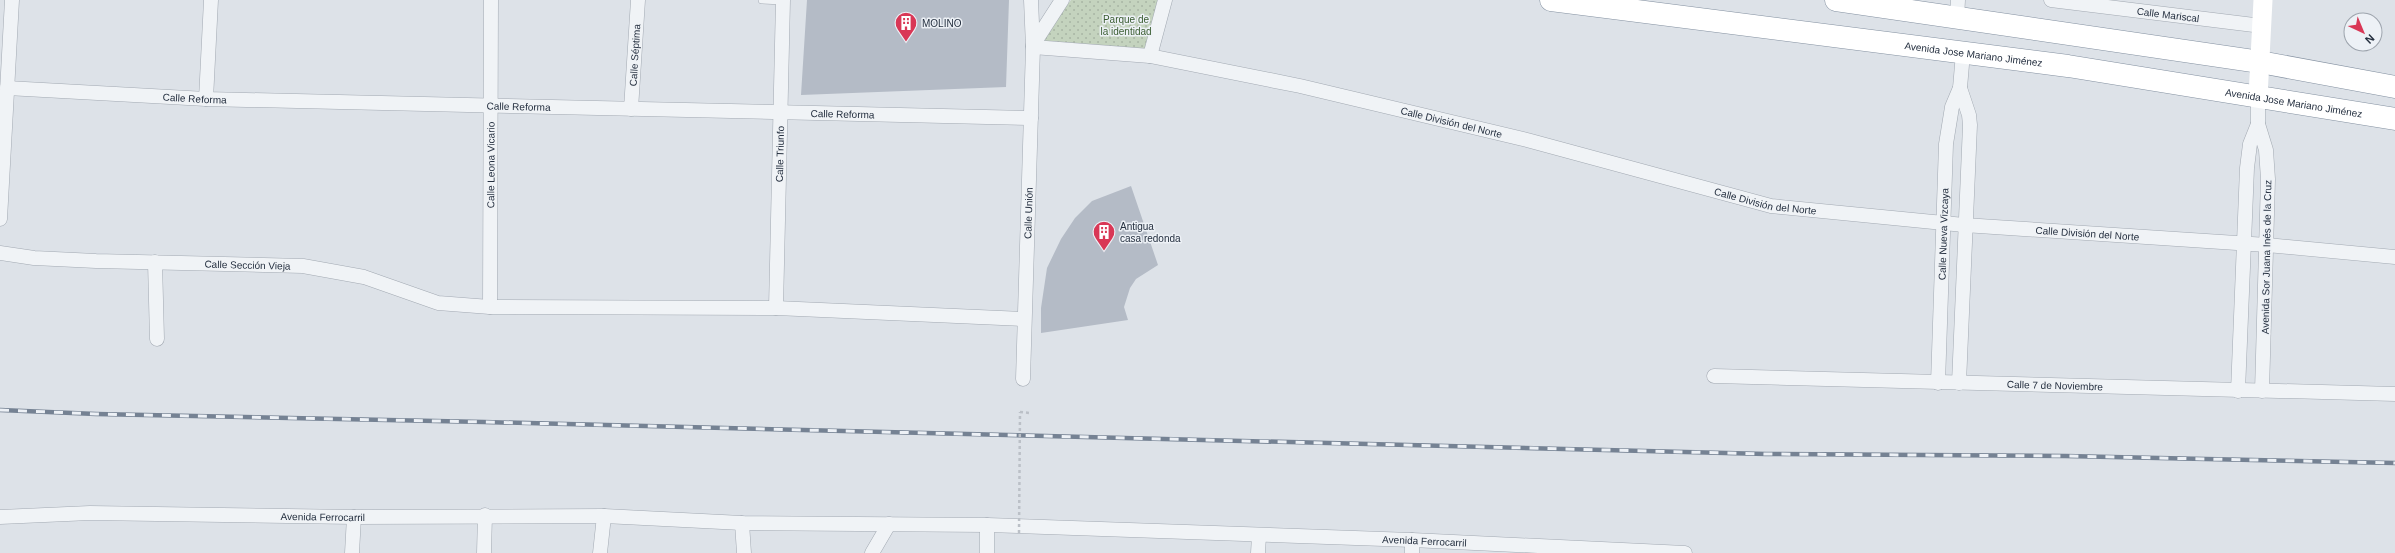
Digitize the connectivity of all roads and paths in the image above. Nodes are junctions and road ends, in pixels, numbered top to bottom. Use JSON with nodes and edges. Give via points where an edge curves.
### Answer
{"nodes":[{"id":1,"x":12,"y":0,"type":"edge"},
{"id":2,"x":211,"y":0,"type":"edge"},
{"id":3,"x":491,"y":0,"type":"edge"},
{"id":4,"x":638,"y":0,"type":"edge"},
{"id":5,"x":762,"y":0,"type":"edge"},
{"id":6,"x":783,"y":0,"type":"edge"},
{"id":7,"x":1031,"y":0,"type":"edge"},
{"id":8,"x":1062,"y":0,"type":"edge"},
{"id":9,"x":1165,"y":0,"type":"edge"},
{"id":10,"x":1551,"y":0,"type":"edge"},
{"id":11,"x":1836,"y":0,"type":"edge"},
{"id":12,"x":2051,"y":0,"type":"edge"},
{"id":13,"x":2263,"y":0,"type":"edge"},
{"id":14,"x":1957,"y":9,"type":"edge"},
{"id":15,"x":2262,"y":26,"type":"junction"},
{"id":16,"x":1033,"y":46,"type":"junction"},
{"id":17,"x":1963,"y":53,"type":"junction"},
{"id":18,"x":1150,"y":56,"type":"junction"},
{"id":19,"x":2260,"y":62,"type":"junction"},
{"id":20,"x":2395,"y":87,"type":"edge"},
{"id":21,"x":7,"y":88,"type":"junction"},
{"id":22,"x":1960,"y":88,"type":"junction"},
{"id":23,"x":2258,"y":97,"type":"junction"},
{"id":24,"x":206,"y":99,"type":"junction"},
{"id":25,"x":491,"y":106,"type":"junction"},
{"id":26,"x":631,"y":109,"type":"junction"},
{"id":27,"x":780,"y":112,"type":"junction"},
{"id":28,"x":1031,"y":118,"type":"junction"},
{"id":29,"x":2395,"y":119,"type":"edge"},
{"id":30,"x":2258,"y":124,"type":"junction"},
{"id":31,"x":0,"y":219,"type":"edge"},
{"id":32,"x":1942,"y":223,"type":"junction"},
{"id":33,"x":1964,"y":225,"type":"junction"},
{"id":34,"x":2243,"y":244,"type":"junction"},
{"id":35,"x":2267,"y":245,"type":"junction"},
{"id":36,"x":0,"y":253,"type":"edge"},
{"id":37,"x":2395,"y":257,"type":"edge"},
{"id":38,"x":155,"y":262,"type":"junction"},
{"id":39,"x":490,"y":307,"type":"junction"},
{"id":40,"x":776,"y":308,"type":"junction"},
{"id":41,"x":1024,"y":319,"type":"junction"},
{"id":42,"x":157,"y":339,"type":"dead end"},
{"id":43,"x":1714,"y":376,"type":"dead end"},
{"id":44,"x":1023,"y":379,"type":"dead end"},
{"id":45,"x":1938,"y":383,"type":"junction"},
{"id":46,"x":1959,"y":383,"type":"junction"},
{"id":47,"x":2238,"y":391,"type":"junction"},
{"id":48,"x":2262,"y":391,"type":"junction"},
{"id":49,"x":2395,"y":394,"type":"edge"},
{"id":50,"x":1030,"y":412,"type":"dead end"},
{"id":51,"x":485,"y":515,"type":"junction"},
{"id":52,"x":604,"y":516,"type":"junction"},
{"id":53,"x":0,"y":517,"type":"edge"},
{"id":54,"x":354,"y":517,"type":"junction"},
{"id":55,"x":742,"y":523,"type":"junction"},
{"id":56,"x":889,"y":524,"type":"junction"},
{"id":57,"x":987,"y":525,"type":"junction"},
{"id":58,"x":1019,"y":533,"type":"dead end"},
{"id":59,"x":1259,"y":536,"type":"junction"},
{"id":60,"x":1412,"y":546,"type":"edge"},
{"id":61,"x":352,"y":553,"type":"edge"},
{"id":62,"x":484,"y":553,"type":"edge"},
{"id":63,"x":600,"y":553,"type":"edge"},
{"id":64,"x":744,"y":553,"type":"edge"},
{"id":65,"x":872,"y":553,"type":"edge"},
{"id":66,"x":987,"y":553,"type":"edge"},
{"id":67,"x":1258,"y":553,"type":"edge"},
{"id":68,"x":1685,"y":553,"type":"edge"}],
"edges":[{"from":1,"to":21,"type":"street"},
{"from":2,"to":24,"type":"street"},
{"from":3,"to":25,"type":"street","name":"Calle Leona Vicario"},
{"from":4,"to":26,"type":"street","name":"Calle Séptima"},
{"from":5,"to":6,"type":"lane"},
{"from":6,"to":27,"type":"street","name":"Calle Triunfo"},
{"from":7,"to":16,"type":"street","name":"Calle Unión"},
{"from":8,"to":16,"type":"street"},
{"from":9,"to":18,"type":"street"},
{"from":10,"to":17,"type":"highway","name":"Avenida Jose Mariano Jiménez"},
{"from":11,"to":14,"type":"highway"},
{"from":12,"to":15,"type":"street","name":"Calle Mariscal"},
{"from":13,"to":15,"type":"main road","name":"Avenida Sor Juana Inés de la Cruz"},
{"from":14,"to":19,"type":"highway"},
{"from":15,"to":19,"type":"main road","name":"Avenida Sor Juana Inés de la Cruz"},
{"from":16,"to":18,"type":"street"},
{"from":16,"to":28,"type":"street","name":"Calle Unión"},
{"from":17,"to":22,"type":"street","name":"Calle Nueva Vizcaya"},
{"from":17,"to":23,"type":"highway","name":"Avenida Jose Mariano Jiménez","via":[[2068,66]]},
{"from":18,"to":32,"type":"street","name":"Calle División del Norte","via":[[1300,86],[1527,140],[1771,206]]},
{"from":19,"to":20,"type":"highway"},
{"from":19,"to":23,"type":"main road","name":"Avenida Sor Juana Inés de la Cruz"},
{"from":21,"to":24,"type":"street","name":"Calle Reforma"},
{"from":21,"to":31,"type":"street"},
{"from":22,"to":32,"type":"street","name":"Calle Nueva Vizcaya","via":[[1947,129]]},
{"from":22,"to":33,"type":"street","name":"Calle Nueva Vizcaya","via":[[1970,125]]},
{"from":23,"to":29,"type":"highway","name":"Avenida Jose Mariano Jiménez"},
{"from":23,"to":30,"type":"street","name":"Avenida Sor Juana Inés de la Cruz"},
{"from":24,"to":25,"type":"street","name":"Calle Reforma"},
{"from":25,"to":26,"type":"street","name":"Calle Reforma"},
{"from":25,"to":39,"type":"street","name":"Calle Leona Vicario"},
{"from":26,"to":27,"type":"street","name":"Calle Reforma"},
{"from":27,"to":28,"type":"street","name":"Calle Reforma"},
{"from":27,"to":40,"type":"street","name":"Calle Triunfo"},
{"from":28,"to":41,"type":"street","name":"Calle Unión"},
{"from":30,"to":34,"type":"street","name":"Avenida Sor Juana Inés de la Cruz","via":[[2248,154]]},
{"from":30,"to":35,"type":"street","name":"Avenida Sor Juana Inés de la Cruz","via":[[2266,150]]},
{"from":32,"to":33,"type":"street","name":"Calle División del Norte"},
{"from":32,"to":45,"type":"street","name":"Calle Nueva Vizcaya"},
{"from":33,"to":34,"type":"street","name":"Calle División del Norte"},
{"from":33,"to":46,"type":"street","name":"Calle Nueva Vizcaya"},
{"from":34,"to":35,"type":"street","name":"Calle División del Norte"},
{"from":34,"to":47,"type":"street","name":"Avenida Sor Juana Inés de la Cruz"},
{"from":35,"to":37,"type":"street","name":"Calle División del Norte"},
{"from":35,"to":48,"type":"street","name":"Avenida Sor Juana Inés de la Cruz"},
{"from":36,"to":38,"type":"street","name":"Calle Sección Vieja","via":[[34,258]]},
{"from":38,"to":39,"type":"street","name":"Calle Sección Vieja","via":[[302,266],[364,277],[438,303]]},
{"from":38,"to":42,"type":"street"},
{"from":39,"to":40,"type":"street","name":"Calle Sección Vieja"},
{"from":40,"to":41,"type":"street","name":"Calle Sección Vieja"},
{"from":41,"to":44,"type":"street","name":"Calle Unión"},
{"from":43,"to":45,"type":"street","name":"Calle 7 de Noviembre"},
{"from":45,"to":46,"type":"street","name":"Calle 7 de Noviembre"},
{"from":46,"to":47,"type":"street","name":"Calle 7 de Noviembre"},
{"from":47,"to":48,"type":"street","name":"Calle 7 de Noviembre"},
{"from":48,"to":49,"type":"street","name":"Calle 7 de Noviembre"},
{"from":50,"to":58,"type":"path","bridge":true,"via":[[1020,412]]},
{"from":51,"to":52,"type":"street","name":"Avenida Ferrocarril"},
{"from":51,"to":54,"type":"street","name":"Avenida Ferrocarril"},
{"from":51,"to":62,"type":"street"},
{"from":52,"to":55,"type":"street","name":"Avenida Ferrocarril"},
{"from":52,"to":63,"type":"street"},
{"from":53,"to":54,"type":"street","name":"Avenida Ferrocarril","via":[[43,514]]},
{"from":54,"to":61,"type":"street"},
{"from":55,"to":56,"type":"street","name":"Avenida Ferrocarril"},
{"from":55,"to":64,"type":"street"},
{"from":56,"to":57,"type":"street","name":"Avenida Ferrocarril"},
{"from":56,"to":65,"type":"street"},
{"from":57,"to":59,"type":"street","name":"Avenida Ferrocarril"},
{"from":57,"to":66,"type":"street"},
{"from":59,"to":60,"type":"street","name":"Avenida Ferrocarril"},
{"from":59,"to":67,"type":"street"},
{"from":60,"to":68,"type":"street","name":"Avenida Ferrocarril"}]}
